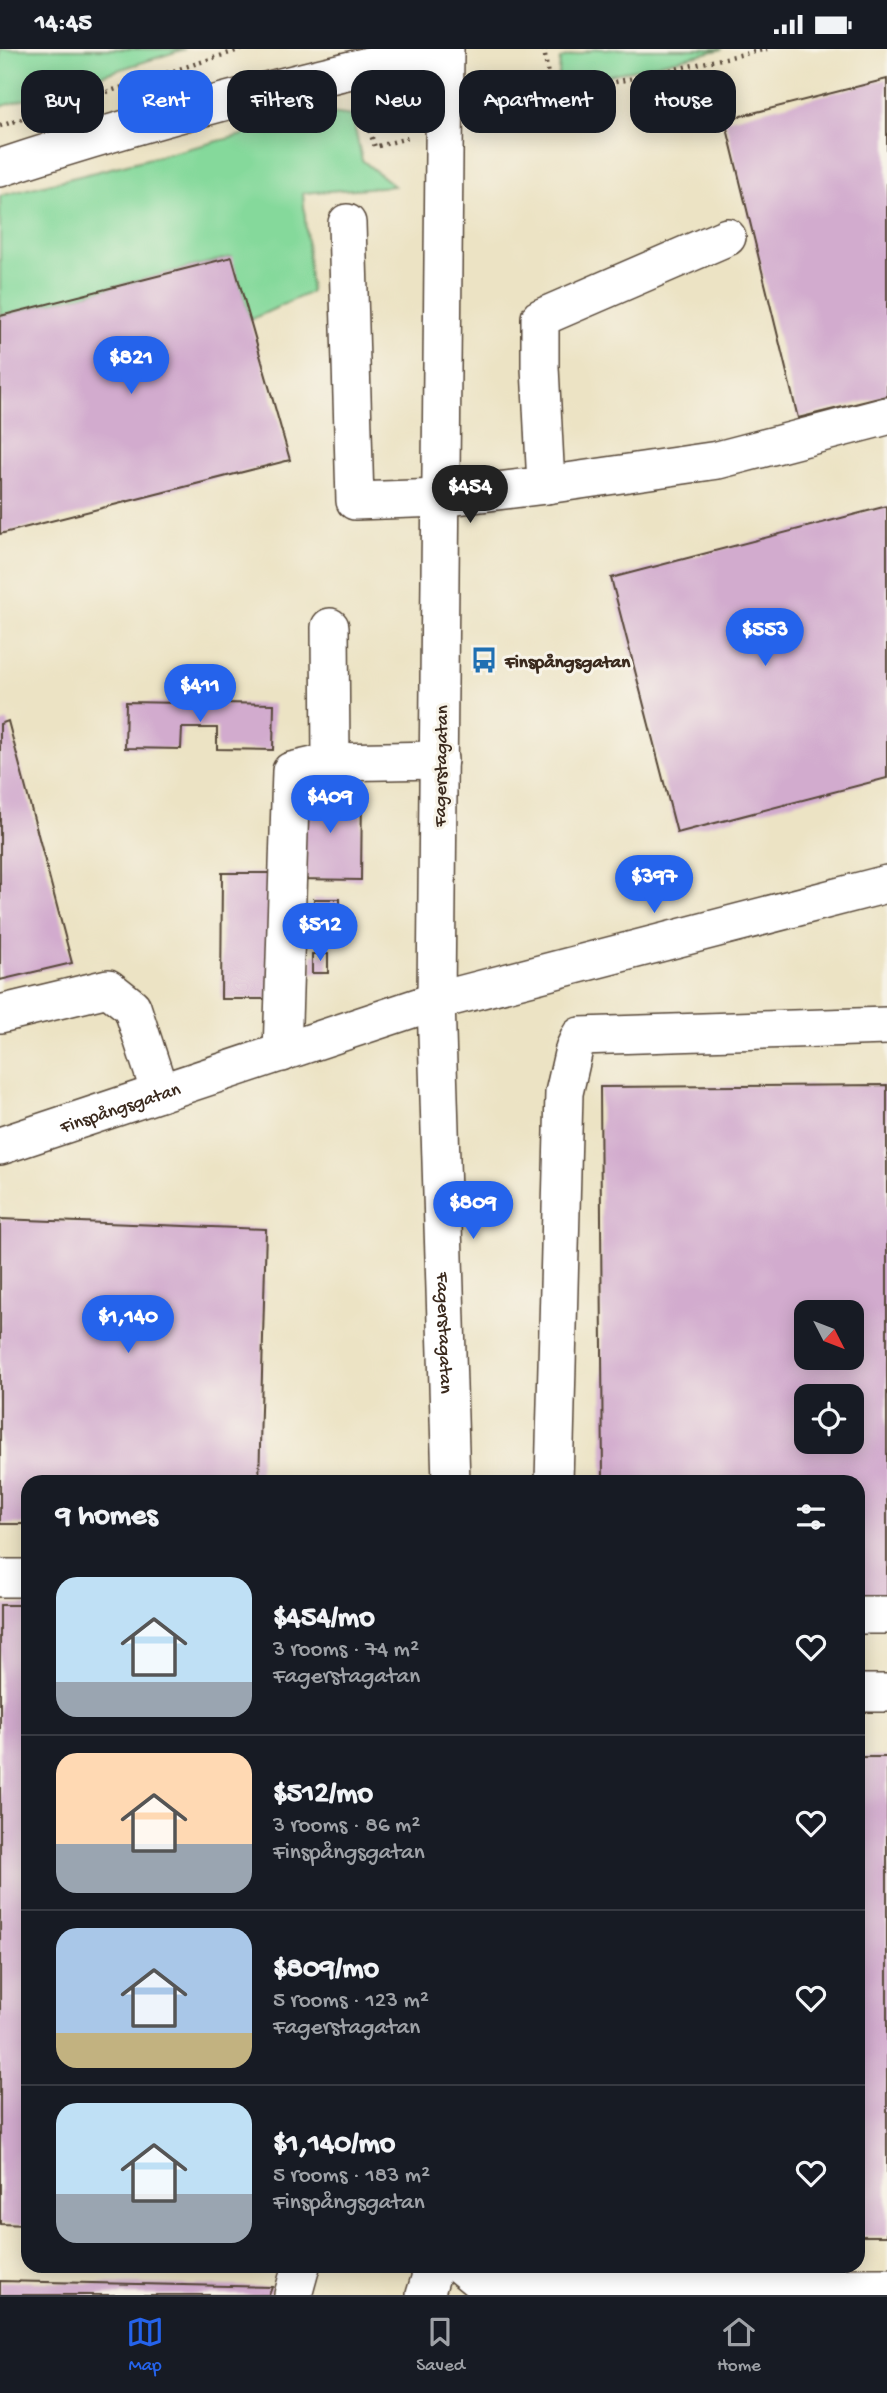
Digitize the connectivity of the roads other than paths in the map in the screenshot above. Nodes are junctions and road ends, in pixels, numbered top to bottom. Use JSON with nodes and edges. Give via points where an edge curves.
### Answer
{"nodes":[{"id":1,"x":444,"y":49,"type":"edge"},
{"id":2,"x":0,"y":168,"type":"edge"},
{"id":3,"x":347,"y":223,"type":"dead end"},
{"id":4,"x":727,"y":237,"type":"dead end"},
{"id":5,"x":887,"y":416,"type":"edge"},
{"id":6,"x":545,"y":485,"type":"junction"},
{"id":7,"x":441,"y":498,"type":"junction"},
{"id":8,"x":330,"y":627,"type":"dead end"},
{"id":9,"x":439,"y":760,"type":"junction"},
{"id":10,"x":331,"y":762,"type":"junction"},
{"id":11,"x":887,"y":884,"type":"edge"},
{"id":12,"x":436,"y":1001,"type":"junction"},
{"id":13,"x":0,"y":1014,"type":"edge"},
{"id":14,"x":887,"y":1026,"type":"edge"},
{"id":15,"x":282,"y":1052,"type":"junction"},
{"id":16,"x":160,"y":1093,"type":"junction"},
{"id":17,"x":0,"y":1146,"type":"edge"},
{"id":18,"x":452,"y":1475,"type":"edge"},
{"id":19,"x":554,"y":1475,"type":"edge"},
{"id":20,"x":0,"y":1578,"type":"edge"},
{"id":21,"x":21,"y":1578,"type":"edge"},
{"id":22,"x":865,"y":1615,"type":"edge"},
{"id":23,"x":887,"y":1615,"type":"edge"},
{"id":24,"x":865,"y":1693,"type":"edge"},
{"id":25,"x":887,"y":1693,"type":"edge"},
{"id":26,"x":299,"y":2273,"type":"edge"},
{"id":27,"x":432,"y":2273,"type":"edge"},
{"id":28,"x":470,"y":2273,"type":"edge"},
{"id":29,"x":887,"y":2287,"type":"edge"},
{"id":30,"x":293,"y":2295,"type":"edge"},
{"id":31,"x":425,"y":2295,"type":"edge"}],
"edges":[{"from":1,"to":2,"type":"street","via":[[107,133]]},
{"from":1,"to":7,"type":"street","name":"Fagerstagatan"},
{"from":3,"to":7,"type":"street","via":[[355,501]]},
{"from":4,"to":6,"type":"street","via":[[540,318]]},
{"from":5,"to":6,"type":"street","via":[[718,460]]},
{"from":6,"to":7,"type":"street"},
{"from":7,"to":9,"type":"street","name":"Fagerstagatan"},
{"from":8,"to":10,"type":"street"},
{"from":9,"to":10,"type":"street"},
{"from":9,"to":12,"type":"street","name":"Fagerstagatan"},
{"from":10,"to":15,"type":"street","via":[[291,771]]},
{"from":11,"to":12,"type":"street","name":"Finspångsgatan"},
{"from":12,"to":15,"type":"street","name":"Finspångsgatan"},
{"from":12,"to":18,"type":"street","name":"Fagerstagatan"},
{"from":13,"to":16,"type":"street","via":[[108,988],[132,1007]]},
{"from":14,"to":19,"type":"street","via":[[580,1036],[564,1093]]},
{"from":15,"to":16,"type":"street","name":"Finspångsgatan"},
{"from":16,"to":17,"type":"street","name":"Finspångsgatan"},
{"from":20,"to":21,"type":"street"},
{"from":22,"to":23,"type":"street"},
{"from":24,"to":25,"type":"street"},
{"from":26,"to":30,"type":"street"},
{"from":27,"to":31,"type":"street"},
{"from":28,"to":29,"type":"street","via":[[489,2289]]}]}
